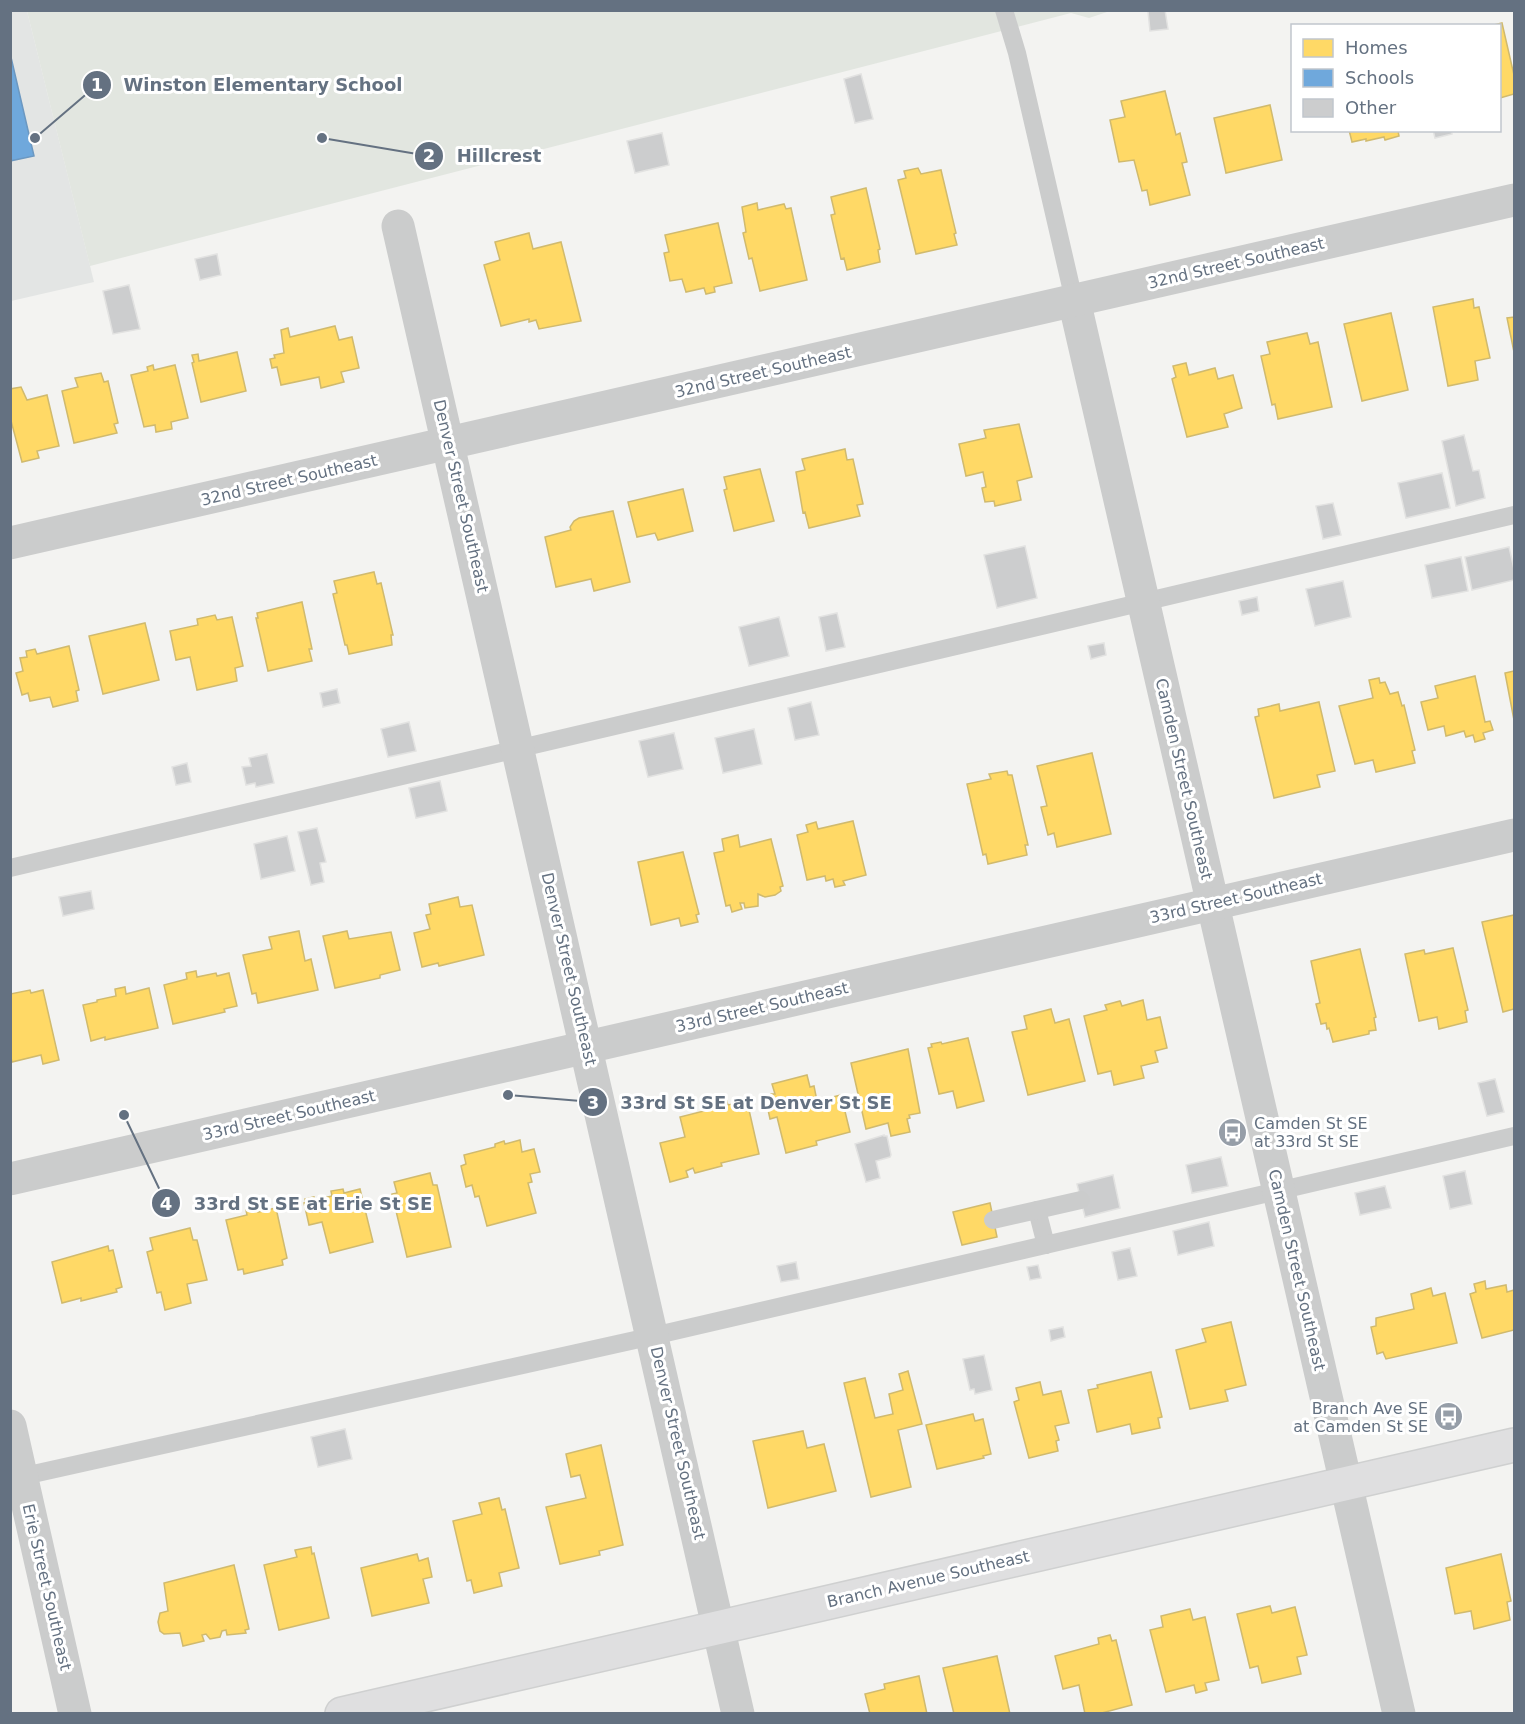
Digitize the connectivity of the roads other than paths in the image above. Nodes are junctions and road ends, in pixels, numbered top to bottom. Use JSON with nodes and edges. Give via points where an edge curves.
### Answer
{"nodes":[{"id":1,"x":1004,"y":10,"type":"edge"},
{"id":2,"x":1515,"y":200,"type":"edge"},
{"id":3,"x":398,"y":226,"type":"dead end"},
{"id":4,"x":1074,"y":300,"type":"junction"},
{"id":5,"x":449,"y":443,"type":"junction"},
{"id":6,"x":1515,"y":515,"type":"edge"},
{"id":7,"x":10,"y":543,"type":"edge"},
{"id":8,"x":1143,"y":603,"type":"junction"},
{"id":9,"x":519,"y":748,"type":"junction"},
{"id":10,"x":1515,"y":835,"type":"edge"},
{"id":11,"x":10,"y":868,"type":"edge"},
{"id":12,"x":1213,"y":904,"type":"junction"},
{"id":13,"x":587,"y":1047,"type":"junction"},
{"id":14,"x":1515,"y":1136,"type":"edge"},
{"id":15,"x":10,"y":1179,"type":"edge"},
{"id":16,"x":1279,"y":1191,"type":"junction"},
{"id":17,"x":1081,"y":1200,"type":"dead end"},
{"id":18,"x":1037,"y":1210,"type":"junction"},
{"id":19,"x":993,"y":1220,"type":"dead end"},
{"id":20,"x":1046,"y":1245,"type":"junction"},
{"id":21,"x":653,"y":1336,"type":"junction"},
{"id":22,"x":10,"y":1426,"type":"edge"},
{"id":23,"x":1515,"y":1445,"type":"edge"},
{"id":24,"x":16,"y":1478,"type":"edge"},
{"id":25,"x":1346,"y":1484,"type":"junction"},
{"id":26,"x":720,"y":1627,"type":"junction"},
{"id":27,"x":75,"y":1713,"type":"edge"},
{"id":28,"x":342,"y":1713,"type":"edge"},
{"id":29,"x":738,"y":1713,"type":"edge"},
{"id":30,"x":1399,"y":1713,"type":"edge"}],
"edges":[{"from":1,"to":4,"type":"lane"},
{"from":2,"to":4,"type":"street","name":"32nd Street Southeast"},
{"from":3,"to":5,"type":"street","name":"Denver Street Southeast"},
{"from":4,"to":5,"type":"street","name":"32nd Street Southeast"},
{"from":4,"to":8,"type":"street","name":"Camden Street Southeast"},
{"from":5,"to":7,"type":"street","name":"32nd Street Southeast"},
{"from":5,"to":9,"type":"street","name":"Denver Street Southeast"},
{"from":6,"to":8,"type":"lane"},
{"from":8,"to":9,"type":"lane"},
{"from":8,"to":12,"type":"street","name":"Camden Street Southeast"},
{"from":9,"to":11,"type":"lane"},
{"from":9,"to":13,"type":"street","name":"Denver Street Southeast"},
{"from":10,"to":12,"type":"street","name":"33rd Street Southeast"},
{"from":12,"to":13,"type":"street","name":"33rd Street Southeast"},
{"from":12,"to":16,"type":"street","name":"Camden Street Southeast"},
{"from":13,"to":15,"type":"street","name":"33rd Street Southeast"},
{"from":13,"to":21,"type":"street","name":"Denver Street Southeast"},
{"from":14,"to":16,"type":"lane"},
{"from":16,"to":20,"type":"lane"},
{"from":16,"to":25,"type":"street","name":"Camden Street Southeast"},
{"from":17,"to":18,"type":"lane"},
{"from":18,"to":19,"type":"lane"},
{"from":18,"to":20,"type":"lane"},
{"from":20,"to":21,"type":"lane"},
{"from":21,"to":24,"type":"lane"},
{"from":21,"to":26,"type":"street","name":"Denver Street Southeast"},
{"from":22,"to":24,"type":"street","name":"Erie Street Southeast"},
{"from":23,"to":25,"type":"highway","name":"Branch Avenue Southeast"},
{"from":24,"to":27,"type":"street","name":"Erie Street Southeast"},
{"from":25,"to":26,"type":"highway","name":"Branch Avenue Southeast"},
{"from":25,"to":30,"type":"street","name":"Camden Street Southeast"},
{"from":26,"to":28,"type":"highway","name":"Branch Avenue Southeast"},
{"from":26,"to":29,"type":"street","name":"Denver Street Southeast"}]}
